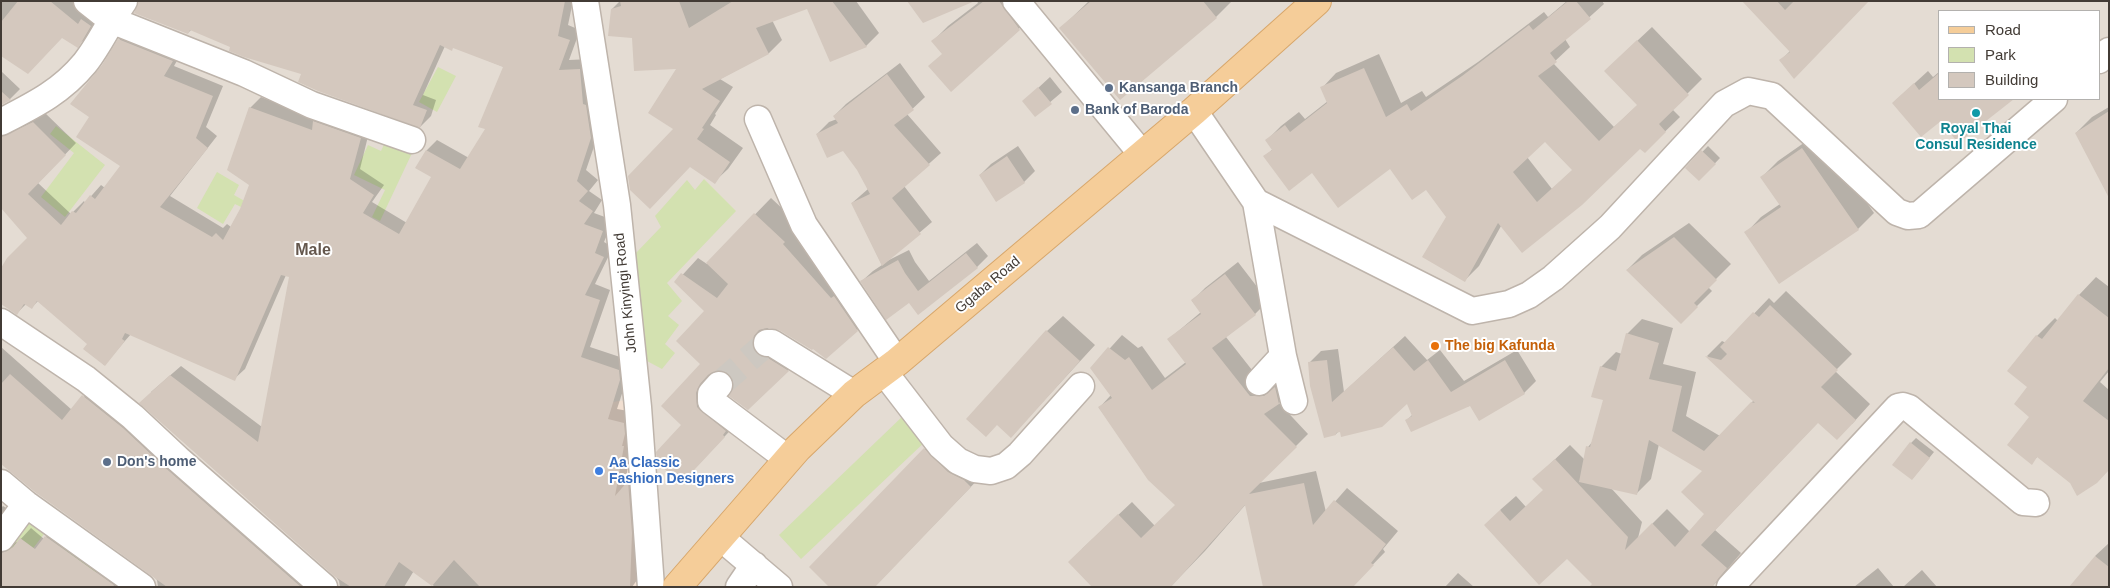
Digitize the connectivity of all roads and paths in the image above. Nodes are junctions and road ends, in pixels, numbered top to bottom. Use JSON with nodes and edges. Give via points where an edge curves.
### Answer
{"nodes":[{"id":1,"x":87,"y":1,"type":"edge"},
{"id":2,"x":585,"y":1,"type":"edge"},
{"id":3,"x":1016,"y":1,"type":"edge"},
{"id":4,"x":1317,"y":1,"type":"edge"},
{"id":5,"x":118,"y":11,"type":"edge"},
{"id":6,"x":2053,"y":100,"type":"edge"},
{"id":7,"x":1194,"y":111,"type":"junction"},
{"id":8,"x":758,"y":119,"type":"dead end"},
{"id":9,"x":1,"y":122,"type":"edge"},
{"id":10,"x":412,"y":140,"type":"dead end"},
{"id":11,"x":1142,"y":154,"type":"junction"},
{"id":12,"x":1256,"y":202,"type":"junction"},
{"id":13,"x":1,"y":322,"type":"edge"},
{"id":14,"x":767,"y":343,"type":"dead end"},
{"id":15,"x":1283,"y":356,"type":"junction"},
{"id":16,"x":891,"y":367,"type":"junction"},
{"id":17,"x":1259,"y":382,"type":"dead end"},
{"id":18,"x":719,"y":385,"type":"tunnel mouth"},
{"id":19,"x":1081,"y":386,"type":"dead end"},
{"id":20,"x":854,"y":394,"type":"junction"},
{"id":21,"x":1294,"y":401,"type":"dead end"},
{"id":22,"x":788,"y":459,"type":"junction"},
{"id":23,"x":1,"y":483,"type":"edge"},
{"id":24,"x":2036,"y":503,"type":"dead end"},
{"id":25,"x":26,"y":504,"type":"junction"},
{"id":26,"x":720,"y":537,"type":"junction"},
{"id":27,"x":1,"y":538,"type":"edge"},
{"id":28,"x":754,"y":566,"type":"junction"},
{"id":29,"x":142,"y":587,"type":"edge"},
{"id":30,"x":324,"y":587,"type":"edge"},
{"id":31,"x":651,"y":587,"type":"edge"},
{"id":32,"x":677,"y":587,"type":"edge"},
{"id":33,"x":739,"y":587,"type":"edge"},
{"id":34,"x":779,"y":587,"type":"edge"},
{"id":35,"x":1730,"y":587,"type":"edge"}],
"edges":[{"from":1,"to":5,"type":"street"},
{"from":2,"to":31,"type":"street","name":"John Kinyingi Road","via":[[617,205],[638,407]]},
{"from":3,"to":11,"type":"street"},
{"from":4,"to":7,"type":"main road","name":"Ggaba Road"},
{"from":5,"to":9,"type":"street","via":[[86,62],[66,84]]},
{"from":5,"to":10,"type":"street","via":[[204,55],[312,104]]},
{"from":6,"to":12,"type":"street","via":[[1920,215],[1908,216],[1897,212],[1772,96],[1748,91],[1724,104],[1610,226],[1553,278],[1509,304],[1472,311]]},
{"from":7,"to":11,"type":"main road","name":"Ggaba Road"},
{"from":7,"to":12,"type":"street"},
{"from":8,"to":16,"type":"street","via":[[804,224]]},
{"from":11,"to":16,"type":"main road","name":"Ggaba Road"},
{"from":12,"to":15,"type":"street"},
{"from":13,"to":30,"type":"street","via":[[86,379],[133,417]]},
{"from":14,"to":20,"type":"street","via":[[772,343]]},
{"from":15,"to":17,"type":"street"},
{"from":15,"to":21,"type":"street"},
{"from":16,"to":19,"type":"street","via":[[941,446],[974,470],[991,471],[1006,466]]},
{"from":16,"to":20,"type":"main road","name":"Ggaba Road"},
{"from":18,"to":22,"type":"street","via":[[711,394],[712,401]]},
{"from":20,"to":22,"type":"main road","name":"Ggaba Road"},
{"from":22,"to":26,"type":"main road","name":"Ggaba Road"},
{"from":23,"to":25,"type":"street"},
{"from":24,"to":35,"type":"street","via":[[2023,502],[1909,408],[1898,407]]},
{"from":25,"to":27,"type":"street"},
{"from":25,"to":29,"type":"street"},
{"from":26,"to":28,"type":"street"},
{"from":26,"to":32,"type":"main road","name":"Ggaba Road"},
{"from":28,"to":33,"type":"street"},
{"from":28,"to":34,"type":"street"}]}
